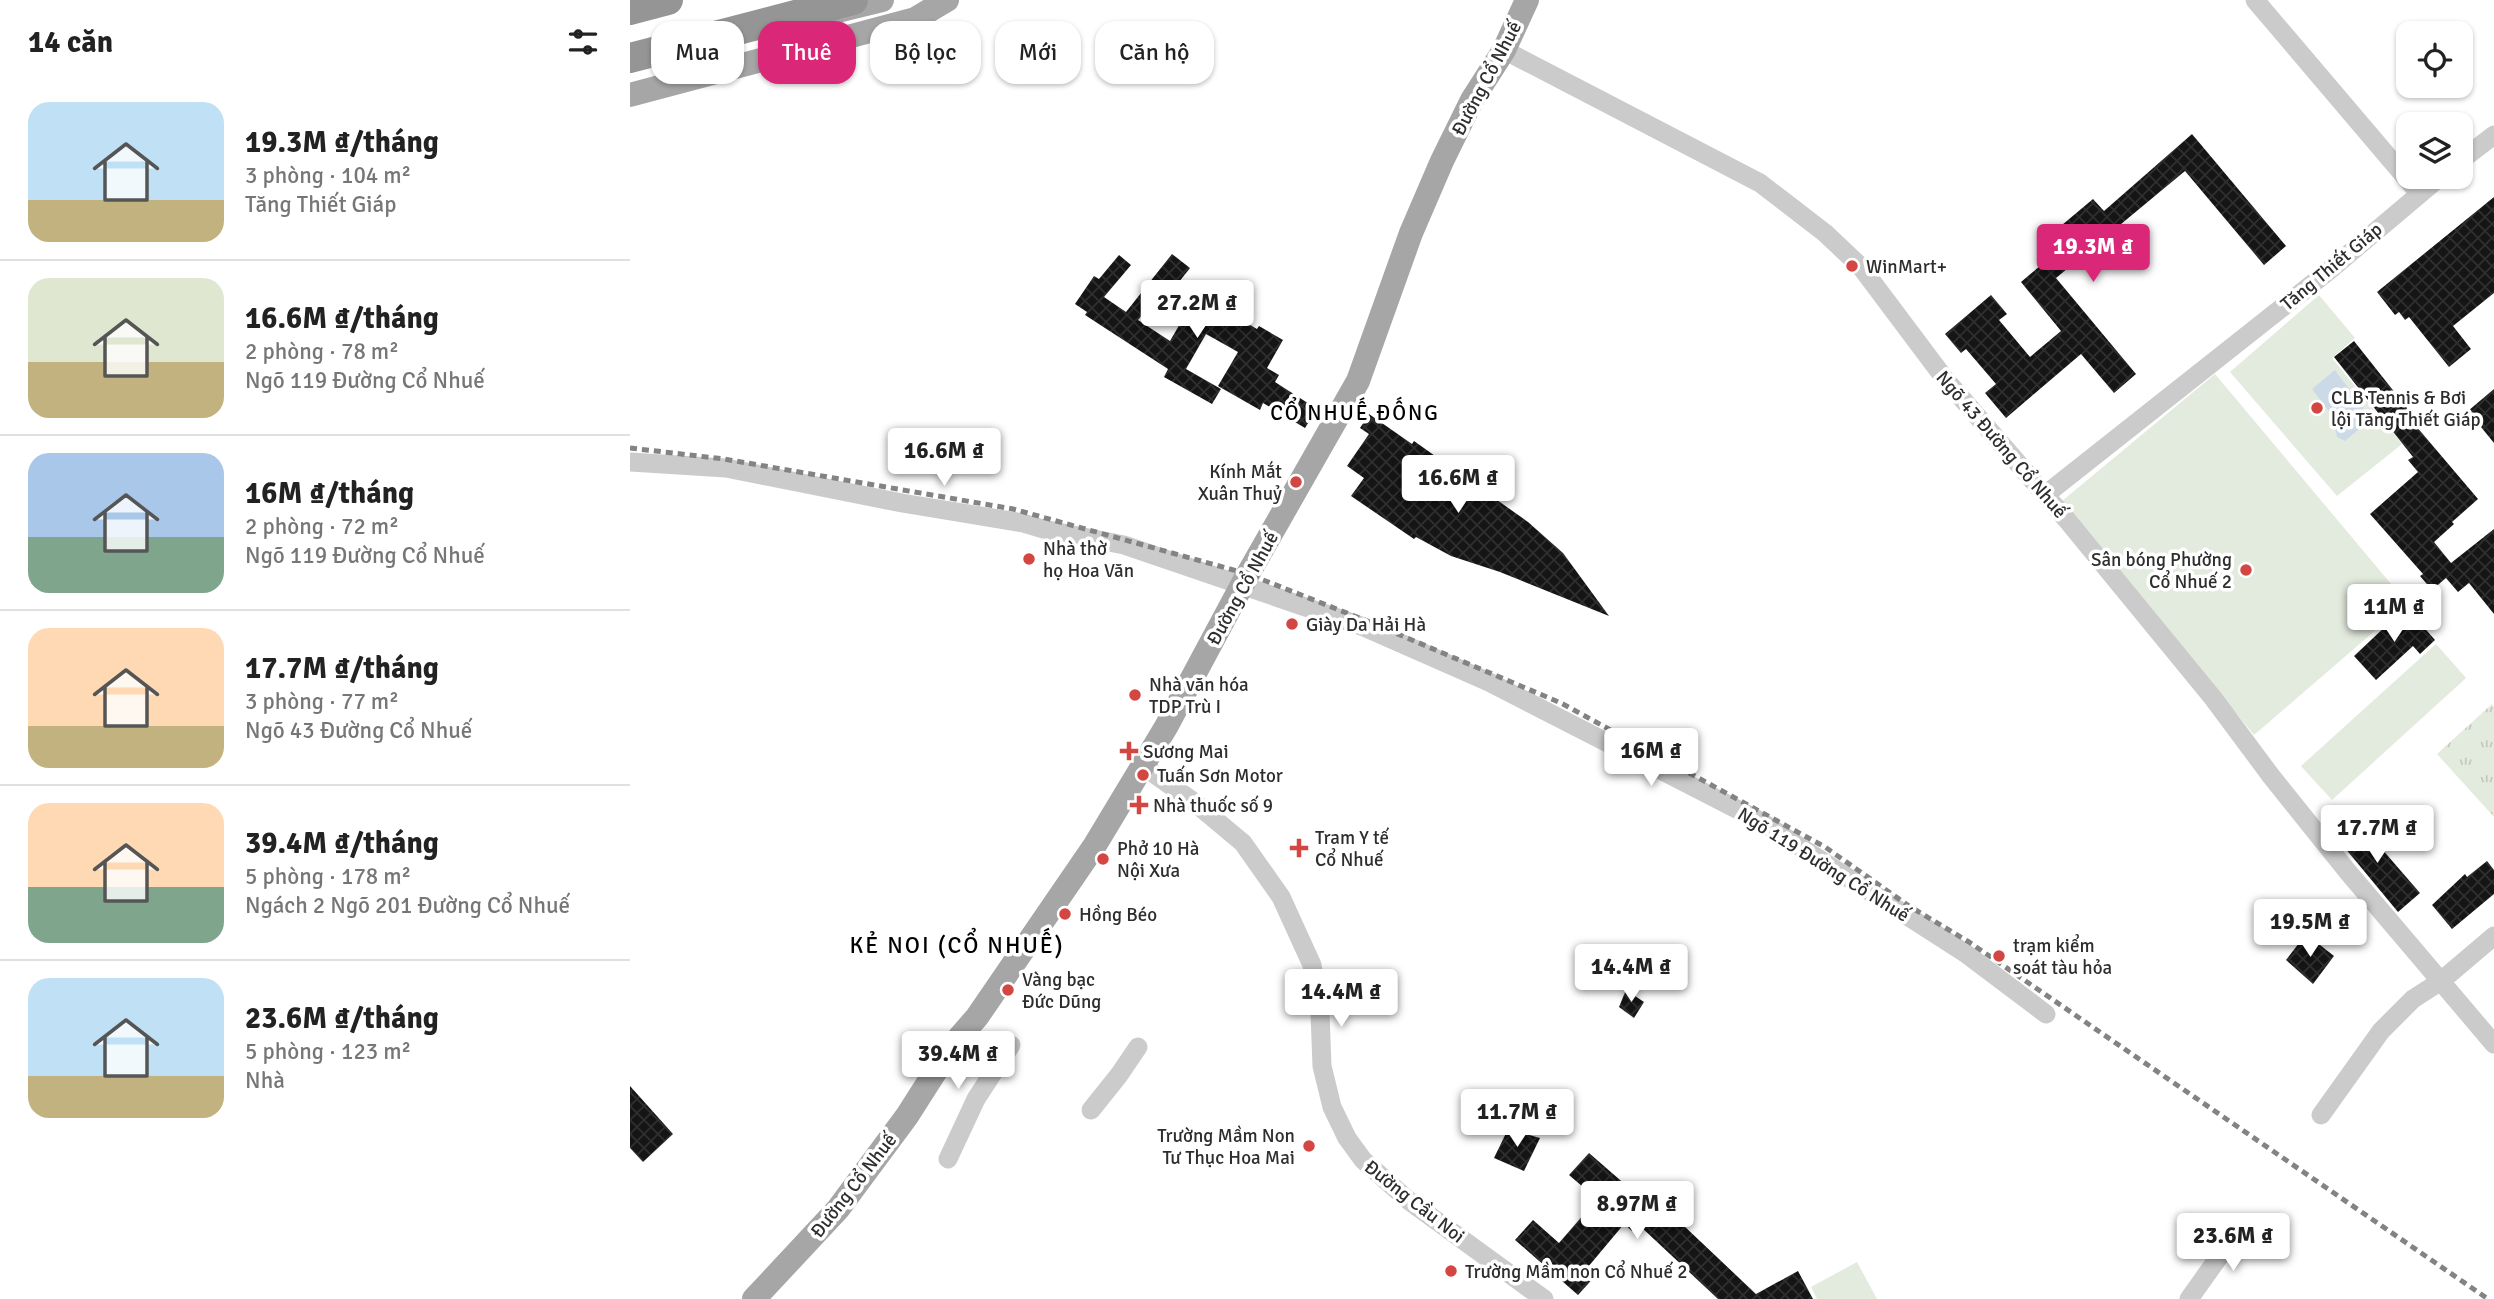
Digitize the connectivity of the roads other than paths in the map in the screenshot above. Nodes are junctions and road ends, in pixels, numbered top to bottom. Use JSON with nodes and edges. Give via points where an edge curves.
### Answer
{"nodes":[{"id":1,"x":656,"y":0,"type":"edge"},
{"id":2,"x":668,"y":0,"type":"edge"},
{"id":3,"x":853,"y":0,"type":"edge"},
{"id":4,"x":882,"y":0,"type":"edge"},
{"id":5,"x":947,"y":0,"type":"edge"},
{"id":6,"x":1527,"y":0,"type":"edge"},
{"id":7,"x":2255,"y":0,"type":"edge"},
{"id":8,"x":630,"y":8,"type":"edge"},
{"id":9,"x":1504,"y":50,"type":"junction"},
{"id":10,"x":630,"y":58,"type":"edge"},
{"id":11,"x":630,"y":65,"type":"edge"},
{"id":12,"x":630,"y":96,"type":"edge"},
{"id":13,"x":2494,"y":135,"type":"edge"},
{"id":14,"x":2473,"y":151,"type":"edge"},
{"id":15,"x":2424,"y":189,"type":"edge"},
{"id":16,"x":2418,"y":193,"type":"junction"},
{"id":17,"x":630,"y":462,"type":"edge"},
{"id":18,"x":2045,"y":495,"type":"junction"},
{"id":19,"x":1242,"y":587,"type":"junction"},
{"id":20,"x":1143,"y":766,"type":"junction"},
{"id":21,"x":2494,"y":936,"type":"edge"},
{"id":22,"x":2441,"y":981,"type":"junction"},
{"id":23,"x":2046,"y":1014,"type":"dead end"},
{"id":24,"x":2494,"y":1044,"type":"edge"},
{"id":25,"x":1011,"y":1045,"type":"dead end"},
{"id":26,"x":1138,"y":1047,"type":"dead end"},
{"id":27,"x":1091,"y":1110,"type":"dead end"},
{"id":28,"x":2321,"y":1115,"type":"dead end"},
{"id":29,"x":948,"y":1159,"type":"dead end"},
{"id":30,"x":2243,"y":1223,"type":"dead end"},
{"id":31,"x":754,"y":1299,"type":"edge"},
{"id":32,"x":1544,"y":1299,"type":"edge"},
{"id":33,"x":2189,"y":1299,"type":"edge"}],
"edges":[{"from":1,"to":8,"type":"main road"},
{"from":2,"to":8,"type":"highway"},
{"from":3,"to":10,"type":"highway"},
{"from":4,"to":11,"type":"main road"},
{"from":5,"to":12,"type":"main road","via":[[915,19]]},
{"from":6,"to":9,"type":"main road","name":"Đường Cổ Nhuế"},
{"from":7,"to":16,"type":"street"},
{"from":9,"to":18,"type":"street","name":"Ngõ 43 Đường Cổ Nhuế","via":[[1760,183],[1825,233],[1861,267],[1945,379]]},
{"from":9,"to":19,"type":"main road","name":"Đường Cổ Nhuế","via":[[1472,100],[1442,161],[1357,381]]},
{"from":13,"to":14,"type":"street"},
{"from":15,"to":16,"type":"street","name":"Tăng Thiết Giáp"},
{"from":16,"to":18,"type":"street","name":"Tăng Thiết Giáp","via":[[2331,269]]},
{"from":17,"to":19,"type":"street","name":"Ngõ 119 Đường Cổ Nhuế","via":[[726,468],[1023,523],[1124,545]]},
{"from":18,"to":22,"type":"street","name":"Ngõ 43 Đường Cổ Nhuế"},
{"from":19,"to":20,"type":"main road","name":"Đường Cổ Nhuế"},
{"from":19,"to":23,"type":"street","name":"Ngõ 119 Đường Cổ Nhuế","via":[[1364,626],[1489,682],[1774,825],[1820,852]]},
{"from":20,"to":31,"type":"main road","name":"Đường Cổ Nhuế","via":[[1095,845],[907,1116],[838,1209]]},
{"from":20,"to":32,"type":"street","name":"Đường Cầu Noi","via":[[1243,843],[1281,897],[1312,965],[1322,1066],[1332,1107],[1363,1160],[1408,1200]]},
{"from":21,"to":22,"type":"street"},
{"from":22,"to":24,"type":"street","name":"Ngõ 43 Đường Cổ Nhuế"},
{"from":22,"to":28,"type":"street","via":[[2413,999],[2381,1031]]},
{"from":25,"to":29,"type":"street","via":[[976,1099]]},
{"from":26,"to":27,"type":"street"},
{"from":30,"to":33,"type":"street"}]}
